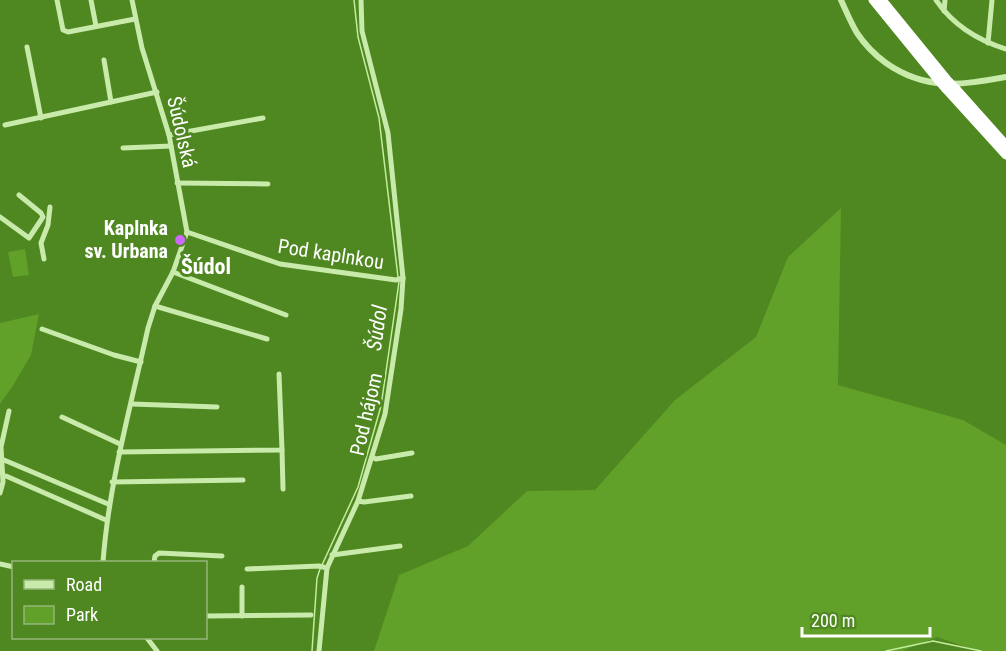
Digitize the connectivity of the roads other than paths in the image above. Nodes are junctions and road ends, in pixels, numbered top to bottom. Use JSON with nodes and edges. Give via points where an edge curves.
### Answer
{"nodes":[{"id":1,"x":57,"y":0,"type":"edge"},
{"id":2,"x":91,"y":0,"type":"edge"},
{"id":3,"x":132,"y":0,"type":"edge"},
{"id":4,"x":361,"y":0,"type":"edge"},
{"id":5,"x":841,"y":0,"type":"edge"},
{"id":6,"x":873,"y":0,"type":"edge"},
{"id":7,"x":882,"y":0,"type":"edge"},
{"id":8,"x":936,"y":0,"type":"edge"},
{"id":9,"x":945,"y":0,"type":"edge"},
{"id":10,"x":992,"y":0,"type":"edge"},
{"id":11,"x":944,"y":11,"type":"junction"},
{"id":12,"x":135,"y":19,"type":"junction"},
{"id":13,"x":96,"y":26,"type":"junction"},
{"id":14,"x":988,"y":43,"type":"junction"},
{"id":15,"x":27,"y":47,"type":"dead end"},
{"id":16,"x":1006,"y":49,"type":"edge"},
{"id":17,"x":104,"y":60,"type":"dead end"},
{"id":18,"x":1006,"y":77,"type":"edge"},
{"id":19,"x":947,"y":85,"type":"junction"},
{"id":20,"x":157,"y":92,"type":"junction"},
{"id":21,"x":111,"y":102,"type":"junction"},
{"id":22,"x":40,"y":118,"type":"junction"},
{"id":23,"x":262,"y":118,"type":"dead end"},
{"id":24,"x":5,"y":125,"type":"dead end"},
{"id":25,"x":169,"y":135,"type":"junction"},
{"id":26,"x":1006,"y":145,"type":"edge"},
{"id":27,"x":171,"y":146,"type":"junction"},
{"id":28,"x":123,"y":148,"type":"dead end"},
{"id":29,"x":1006,"y":155,"type":"edge"},
{"id":30,"x":177,"y":183,"type":"junction"},
{"id":31,"x":268,"y":184,"type":"dead end"},
{"id":32,"x":19,"y":195,"type":"dead end"},
{"id":33,"x":50,"y":207,"type":"dead end"},
{"id":34,"x":0,"y":217,"type":"edge"},
{"id":35,"x":46,"y":217,"type":"junction"},
{"id":36,"x":187,"y":232,"type":"junction"},
{"id":37,"x":44,"y":259,"type":"dead end"},
{"id":38,"x":173,"y":272,"type":"junction"},
{"id":39,"x":400,"y":279,"type":"junction"},
{"id":40,"x":155,"y":306,"type":"junction"},
{"id":41,"x":286,"y":315,"type":"dead end"},
{"id":42,"x":42,"y":329,"type":"dead end"},
{"id":43,"x":267,"y":339,"type":"dead end"},
{"id":44,"x":141,"y":362,"type":"junction"},
{"id":45,"x":279,"y":374,"type":"dead end"},
{"id":46,"x":132,"y":404,"type":"junction"},
{"id":47,"x":217,"y":407,"type":"dead end"},
{"id":48,"x":9,"y":411,"type":"dead end"},
{"id":49,"x":63,"y":417,"type":"dead end"},
{"id":50,"x":3,"y":425,"type":"edge"},
{"id":51,"x":120,"y":444,"type":"junction"},
{"id":52,"x":282,"y":450,"type":"junction"},
{"id":53,"x":119,"y":452,"type":"junction"},
{"id":54,"x":412,"y":453,"type":"dead end"},
{"id":55,"x":372,"y":457,"type":"junction"},
{"id":56,"x":4,"y":459,"type":"dead end"},
{"id":57,"x":6,"y":476,"type":"dead end"},
{"id":58,"x":243,"y":480,"type":"dead end"},
{"id":59,"x":112,"y":482,"type":"junction"},
{"id":60,"x":283,"y":489,"type":"dead end"},
{"id":61,"x":0,"y":493,"type":"edge"},
{"id":62,"x":411,"y":496,"type":"dead end"},
{"id":63,"x":358,"y":501,"type":"junction"},
{"id":64,"x":108,"y":504,"type":"junction"},
{"id":65,"x":106,"y":520,"type":"junction"},
{"id":66,"x":400,"y":546,"type":"dead end"},
{"id":67,"x":332,"y":555,"type":"junction"},
{"id":68,"x":222,"y":556,"type":"dead end"},
{"id":69,"x":103,"y":561,"type":"edge"},
{"id":70,"x":154,"y":561,"type":"edge"},
{"id":71,"x":323,"y":567,"type":"junction"},
{"id":72,"x":247,"y":569,"type":"dead end"},
{"id":73,"x":242,"y":587,"type":"dead end"},
{"id":74,"x":311,"y":615,"type":"dead end"},
{"id":75,"x":207,"y":616,"type":"edge"},
{"id":76,"x":242,"y":616,"type":"junction"},
{"id":77,"x":148,"y":639,"type":"edge"},
{"id":78,"x":158,"y":651,"type":"edge"},
{"id":79,"x":319,"y":651,"type":"edge"}],
"edges":[{"from":1,"to":13,"type":"street","via":[[63,30]]},
{"from":2,"to":13,"type":"street"},
{"from":3,"to":12,"type":"street","name":"Šúdolská"},
{"from":4,"to":39,"type":"street","name":"Pod hájom","via":[[362,31],[388,133]]},
{"from":5,"to":18,"type":"street","via":[[868,47],[896,70],[913,78],[948,85]]},
{"from":6,"to":19,"type":"highway"},
{"from":7,"to":19,"type":"highway"},
{"from":8,"to":11,"type":"street"},
{"from":9,"to":11,"type":"street"},
{"from":10,"to":14,"type":"street"},
{"from":11,"to":14,"type":"street","via":[[957,25]]},
{"from":12,"to":13,"type":"street"},
{"from":12,"to":20,"type":"street","name":"Šúdolská"},
{"from":14,"to":16,"type":"street"},
{"from":15,"to":22,"type":"street"},
{"from":17,"to":21,"type":"street"},
{"from":19,"to":26,"type":"highway"},
{"from":19,"to":29,"type":"highway"},
{"from":20,"to":21,"type":"street"},
{"from":20,"to":25,"type":"street","name":"Šúdolská"},
{"from":21,"to":22,"type":"street"},
{"from":22,"to":24,"type":"street"},
{"from":23,"to":25,"type":"street"},
{"from":25,"to":27,"type":"street","name":"Šúdolská"},
{"from":27,"to":28,"type":"street"},
{"from":27,"to":30,"type":"street","name":"Šúdolská"},
{"from":30,"to":31,"type":"street"},
{"from":30,"to":36,"type":"street","name":"Šúdolská"},
{"from":32,"to":35,"type":"street"},
{"from":33,"to":35,"type":"street"},
{"from":34,"to":35,"type":"street","via":[[29,238]]},
{"from":35,"to":37,"type":"street","via":[[48,225],[41,243]]},
{"from":36,"to":38,"type":"street"},
{"from":36,"to":39,"type":"street","name":"Pod kaplnkou","via":[[280,264]]},
{"from":38,"to":40,"type":"street"},
{"from":38,"to":41,"type":"street"},
{"from":39,"to":55,"type":"street","name":"Pod hájom","via":[[401,309],[385,414]]},
{"from":40,"to":43,"type":"street"},
{"from":40,"to":44,"type":"street"},
{"from":42,"to":44,"type":"street"},
{"from":44,"to":46,"type":"street"},
{"from":45,"to":52,"type":"street"},
{"from":46,"to":47,"type":"street"},
{"from":46,"to":51,"type":"street"},
{"from":48,"to":50,"type":"street"},
{"from":49,"to":51,"type":"street"},
{"from":50,"to":61,"type":"street"},
{"from":51,"to":53,"type":"street"},
{"from":52,"to":53,"type":"street"},
{"from":52,"to":60,"type":"street"},
{"from":53,"to":59,"type":"street"},
{"from":54,"to":55,"type":"street"},
{"from":55,"to":63,"type":"street","name":"Pod hájom"},
{"from":56,"to":64,"type":"street"},
{"from":57,"to":65,"type":"street"},
{"from":58,"to":59,"type":"street"},
{"from":59,"to":64,"type":"street"},
{"from":62,"to":63,"type":"street"},
{"from":63,"to":67,"type":"street","name":"Pod hájom"},
{"from":64,"to":65,"type":"street"},
{"from":65,"to":69,"type":"street"},
{"from":66,"to":67,"type":"street"},
{"from":67,"to":71,"type":"street","name":"Pod hájom"},
{"from":68,"to":70,"type":"street","via":[[159,552]]},
{"from":71,"to":72,"type":"street"},
{"from":71,"to":79,"type":"street","name":"Pod hájom"},
{"from":73,"to":76,"type":"street"},
{"from":74,"to":76,"type":"street"},
{"from":75,"to":76,"type":"street"},
{"from":77,"to":78,"type":"street"}]}
